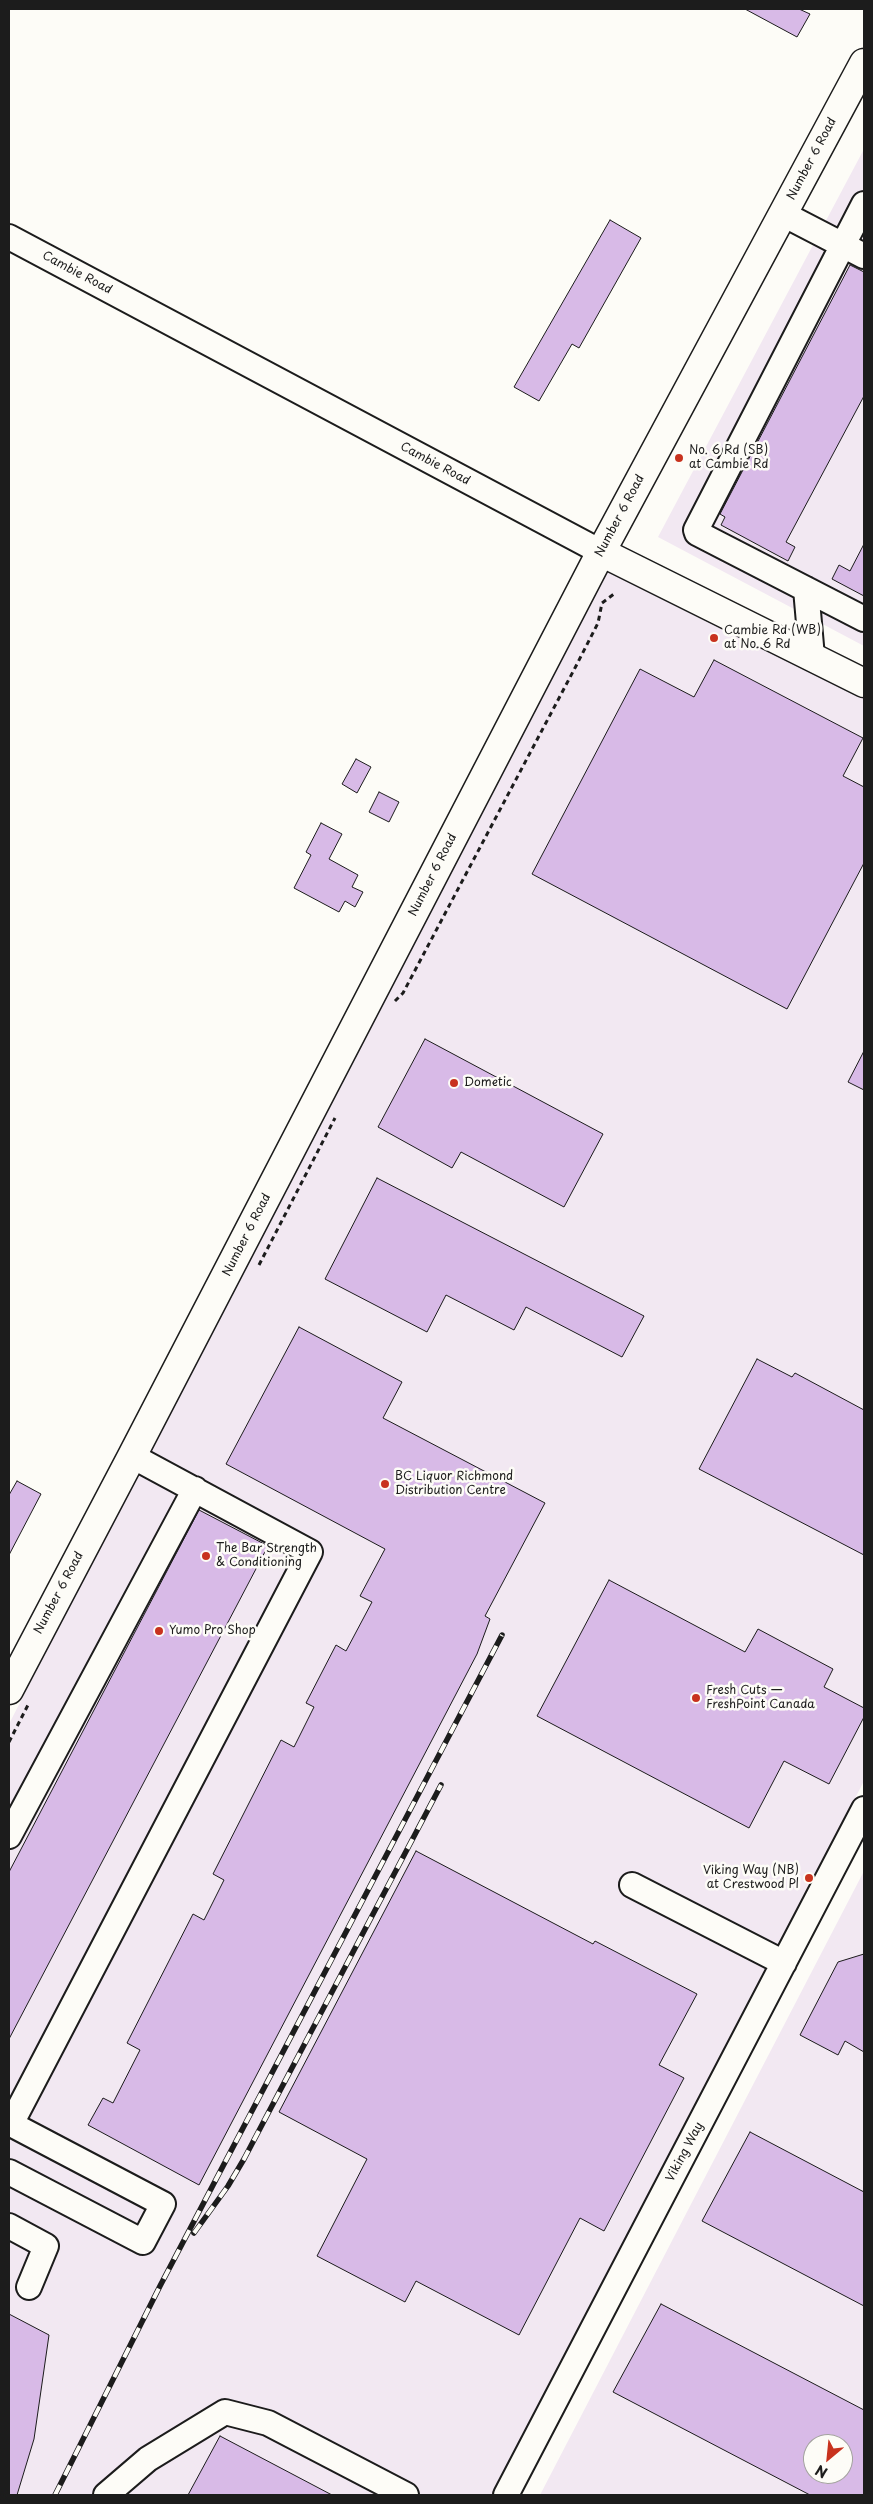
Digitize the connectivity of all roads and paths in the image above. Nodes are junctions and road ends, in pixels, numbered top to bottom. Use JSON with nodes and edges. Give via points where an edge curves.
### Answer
{"nodes":[{"id":1,"x":864,"y":63,"type":"edge"},
{"id":2,"x":864,"y":204,"type":"edge"},
{"id":3,"x":783,"y":214,"type":"junction"},
{"id":4,"x":9,"y":237,"type":"edge"},
{"id":5,"x":843,"y":244,"type":"junction"},
{"id":6,"x":864,"y":256,"type":"edge"},
{"id":7,"x":601,"y":552,"type":"junction"},
{"id":8,"x":806,"y":589,"type":"junction"},
{"id":9,"x":614,"y":594,"type":"dead end"},
{"id":10,"x":864,"y":619,"type":"edge"},
{"id":11,"x":812,"y":657,"type":"junction"},
{"id":12,"x":864,"y":683,"type":"edge"},
{"id":13,"x":403,"y":993,"type":"dead end"},
{"id":14,"x":132,"y":1456,"type":"junction"},
{"id":15,"x":195,"y":1490,"type":"junction"},
{"id":16,"x":9,"y":1690,"type":"edge"},
{"id":17,"x":864,"y":1809,"type":"edge"},
{"id":18,"x":9,"y":1836,"type":"edge"},
{"id":19,"x":856,"y":1844,"type":"edge"},
{"id":20,"x":632,"y":1885,"type":"dead end"},
{"id":21,"x":784,"y":1963,"type":"junction"},
{"id":22,"x":10,"y":2123,"type":"edge"},
{"id":23,"x":9,"y":2172,"type":"edge"},
{"id":24,"x":9,"y":2226,"type":"edge"},
{"id":25,"x":29,"y":2287,"type":"dead end"},
{"id":26,"x":106,"y":2495,"type":"edge"},
{"id":27,"x":406,"y":2495,"type":"edge"},
{"id":28,"x":506,"y":2495,"type":"edge"}],
"edges":[{"from":1,"to":3,"type":"main road","name":"Number 6 Road"},
{"from":2,"to":5,"type":"street"},
{"from":3,"to":5,"type":"street"},
{"from":3,"to":7,"type":"main road","name":"Number 6 Road"},
{"from":4,"to":7,"type":"street","name":"Cambie Road"},
{"from":5,"to":6,"type":"street"},
{"from":5,"to":8,"type":"street","via":[[696,530]]},
{"from":7,"to":11,"type":"main road","name":"Cambie Road"},
{"from":7,"to":14,"type":"main road","name":"Number 6 Road"},
{"from":8,"to":10,"type":"street"},
{"from":8,"to":11,"type":"street"},
{"from":9,"to":13,"type":"path","via":[[602,602],[598,623]]},
{"from":11,"to":12,"type":"main road","name":"Cambie Road"},
{"from":14,"to":15,"type":"street"},
{"from":14,"to":16,"type":"main road","name":"Number 6 Road"},
{"from":15,"to":18,"type":"street"},
{"from":15,"to":22,"type":"street","via":[[310,1552]]},
{"from":17,"to":19,"type":"street","name":"Viking Way"},
{"from":19,"to":21,"type":"street","name":"Viking Way"},
{"from":20,"to":21,"type":"street"},
{"from":21,"to":28,"type":"street","name":"Viking Way"},
{"from":22,"to":23,"type":"street","via":[[163,2204],[143,2242]]},
{"from":24,"to":25,"type":"street","via":[[46,2246]]},
{"from":26,"to":27,"type":"street","via":[[148,2459],[225,2412],[268,2423]]}]}
